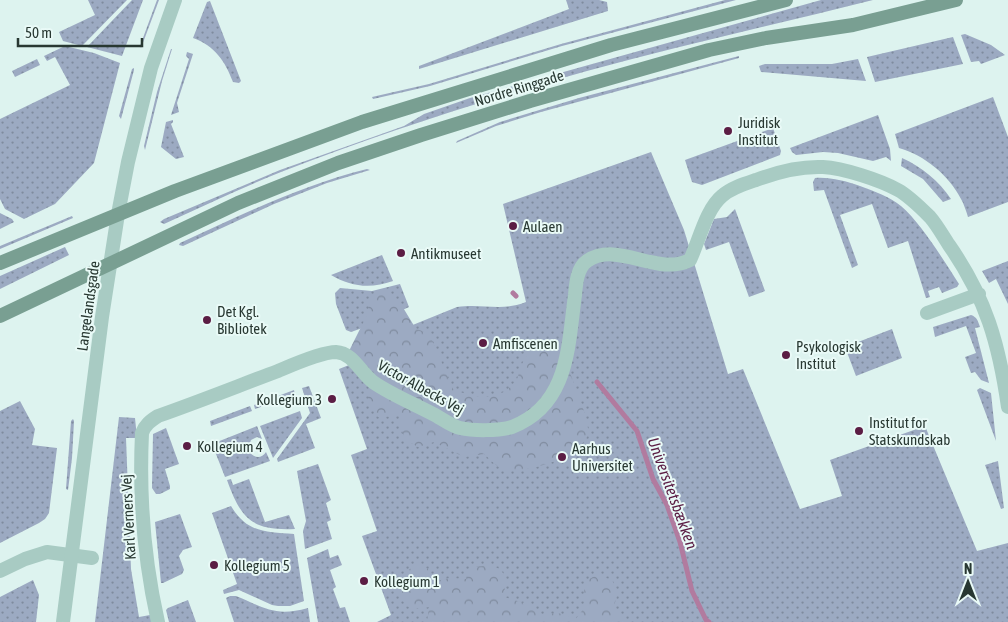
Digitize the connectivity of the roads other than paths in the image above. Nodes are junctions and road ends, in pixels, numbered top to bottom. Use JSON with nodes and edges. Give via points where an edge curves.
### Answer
{"nodes":[{"id":1,"x":175,"y":0,"type":"edge"},
{"id":2,"x":786,"y":0,"type":"edge"},
{"id":3,"x":956,"y":0,"type":"edge"},
{"id":4,"x":118,"y":214,"type":"junction"},
{"id":5,"x":110,"y":263,"type":"junction"},
{"id":6,"x":0,"y":264,"type":"edge"},
{"id":7,"x":978,"y":294,"type":"junction"},
{"id":8,"x":927,"y":313,"type":"dead end"},
{"id":9,"x":0,"y":316,"type":"edge"},
{"id":10,"x":1008,"y":407,"type":"edge"},
{"id":11,"x":158,"y":416,"type":"joint"},
{"id":12,"x":72,"y":556,"type":"junction"},
{"id":13,"x":92,"y":558,"type":"dead end"},
{"id":14,"x":0,"y":571,"type":"edge"},
{"id":15,"x":63,"y":622,"type":"edge"},
{"id":16,"x":158,"y":622,"type":"edge"}],
"edges":[{"from":1,"to":4,"type":"street","name":"Langelandsgade","via":[[151,68]]},
{"from":2,"to":4,"type":"main road","name":"Nordre Ringgade","via":[[611,45],[370,119]]},
{"from":3,"to":5,"type":"main road","name":"Nordre Ringgade","via":[[854,25],[709,50],[520,104],[319,170],[238,203]]},
{"from":4,"to":5,"type":"street","name":"Langelandsgade"},
{"from":4,"to":6,"type":"main road","name":"Nordre Ringgade"},
{"from":5,"to":9,"type":"main road","name":"Nordre Ringgade"},
{"from":5,"to":12,"type":"street","name":"Langelandsgade"},
{"from":7,"to":8,"type":"street"},
{"from":7,"to":10,"type":"street","name":"Victor Albecks Vej","via":[[994,336]]},
{"from":7,"to":11,"type":"street","name":"Victor Albecks Vej","via":[[931,218],[900,191],[841,170],[823,167],[792,170],[737,187],[722,196],[712,208],[690,260],[681,264],[670,266],[609,254],[588,260],[577,278],[568,352],[554,393],[535,414],[511,427],[489,430],[458,428],[373,382],[350,357],[334,352]]},
{"from":11,"to":16,"type":"street","name":"Karl Verners Vej","via":[[144,427],[142,433],[141,468],[146,562]]},
{"from":12,"to":13,"type":"street"},
{"from":12,"to":14,"type":"street","via":[[47,552]]},
{"from":12,"to":15,"type":"street","name":"Langelandsgade"}]}
